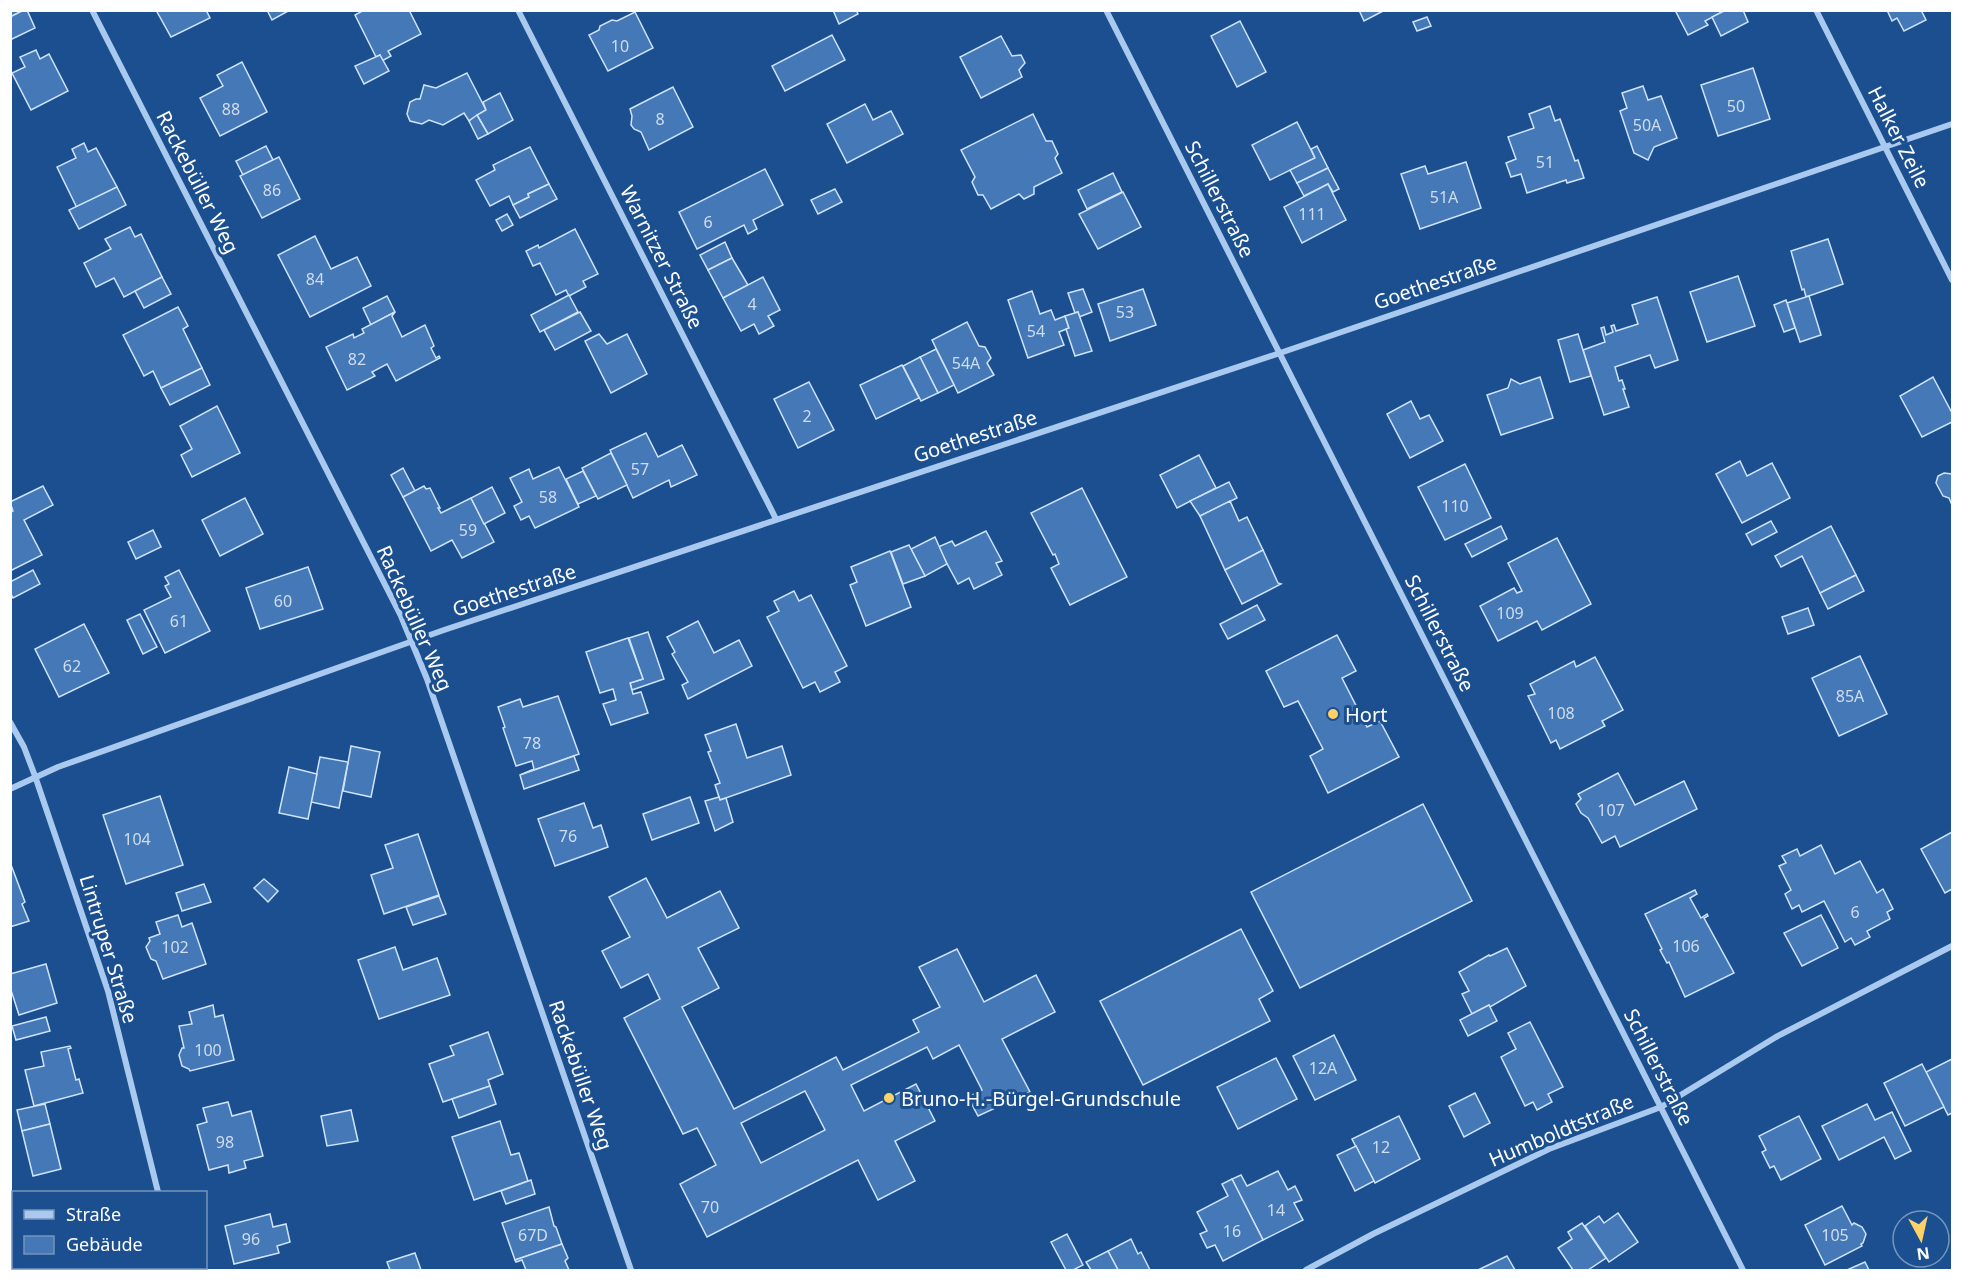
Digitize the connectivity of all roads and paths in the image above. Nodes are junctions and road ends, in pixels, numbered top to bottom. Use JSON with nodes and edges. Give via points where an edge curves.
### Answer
{"nodes":[{"id":1,"x":92,"y":10,"type":"edge"},
{"id":2,"x":518,"y":10,"type":"edge"},
{"id":3,"x":1106,"y":10,"type":"edge"},
{"id":4,"x":1815,"y":10,"type":"edge"},
{"id":5,"x":1953,"y":124,"type":"edge"},
{"id":6,"x":1886,"y":147,"type":"junction"},
{"id":7,"x":1953,"y":280,"type":"edge"},
{"id":8,"x":1280,"y":353,"type":"junction"},
{"id":9,"x":776,"y":519,"type":"junction"},
{"id":10,"x":411,"y":642,"type":"junction"},
{"id":11,"x":10,"y":722,"type":"edge"},
{"id":12,"x":35,"y":776,"type":"junction"},
{"id":13,"x":10,"y":789,"type":"edge"},
{"id":14,"x":1953,"y":946,"type":"edge"},
{"id":15,"x":1661,"y":1107,"type":"junction"},
{"id":16,"x":158,"y":1191,"type":"edge"},
{"id":17,"x":632,"y":1270,"type":"edge"},
{"id":18,"x":1306,"y":1270,"type":"edge"},
{"id":19,"x":1743,"y":1270,"type":"edge"}],
"edges":[{"from":1,"to":10,"type":"street","name":"Rackebüller Weg"},
{"from":2,"to":9,"type":"street","name":"Warnitzer Straße"},
{"from":3,"to":8,"type":"street","name":"Schillerstraße"},
{"from":4,"to":6,"type":"street","name":"Halker Zeile"},
{"from":5,"to":6,"type":"street","name":"Goethestraße"},
{"from":6,"to":7,"type":"street","name":"Halker Zeile"},
{"from":6,"to":8,"type":"street","name":"Goethestraße"},
{"from":8,"to":9,"type":"street","name":"Goethestraße"},
{"from":8,"to":15,"type":"street","name":"Schillerstraße"},
{"from":9,"to":10,"type":"street","name":"Goethestraße"},
{"from":10,"to":12,"type":"street","name":"Goethestraße"},
{"from":10,"to":17,"type":"street","name":"Rackebüller Weg"},
{"from":11,"to":12,"type":"street","name":"Lintruper Straße"},
{"from":12,"to":13,"type":"street","name":"Goethestraße"},
{"from":12,"to":16,"type":"street","name":"Lintruper Straße","via":[[108,991]]},
{"from":14,"to":15,"type":"street","name":"Humboldtstraße","via":[[1776,1036]]},
{"from":15,"to":18,"type":"street","name":"Humboldtstraße","via":[[1549,1149]]},
{"from":15,"to":19,"type":"street","name":"Schillerstraße"}]}
